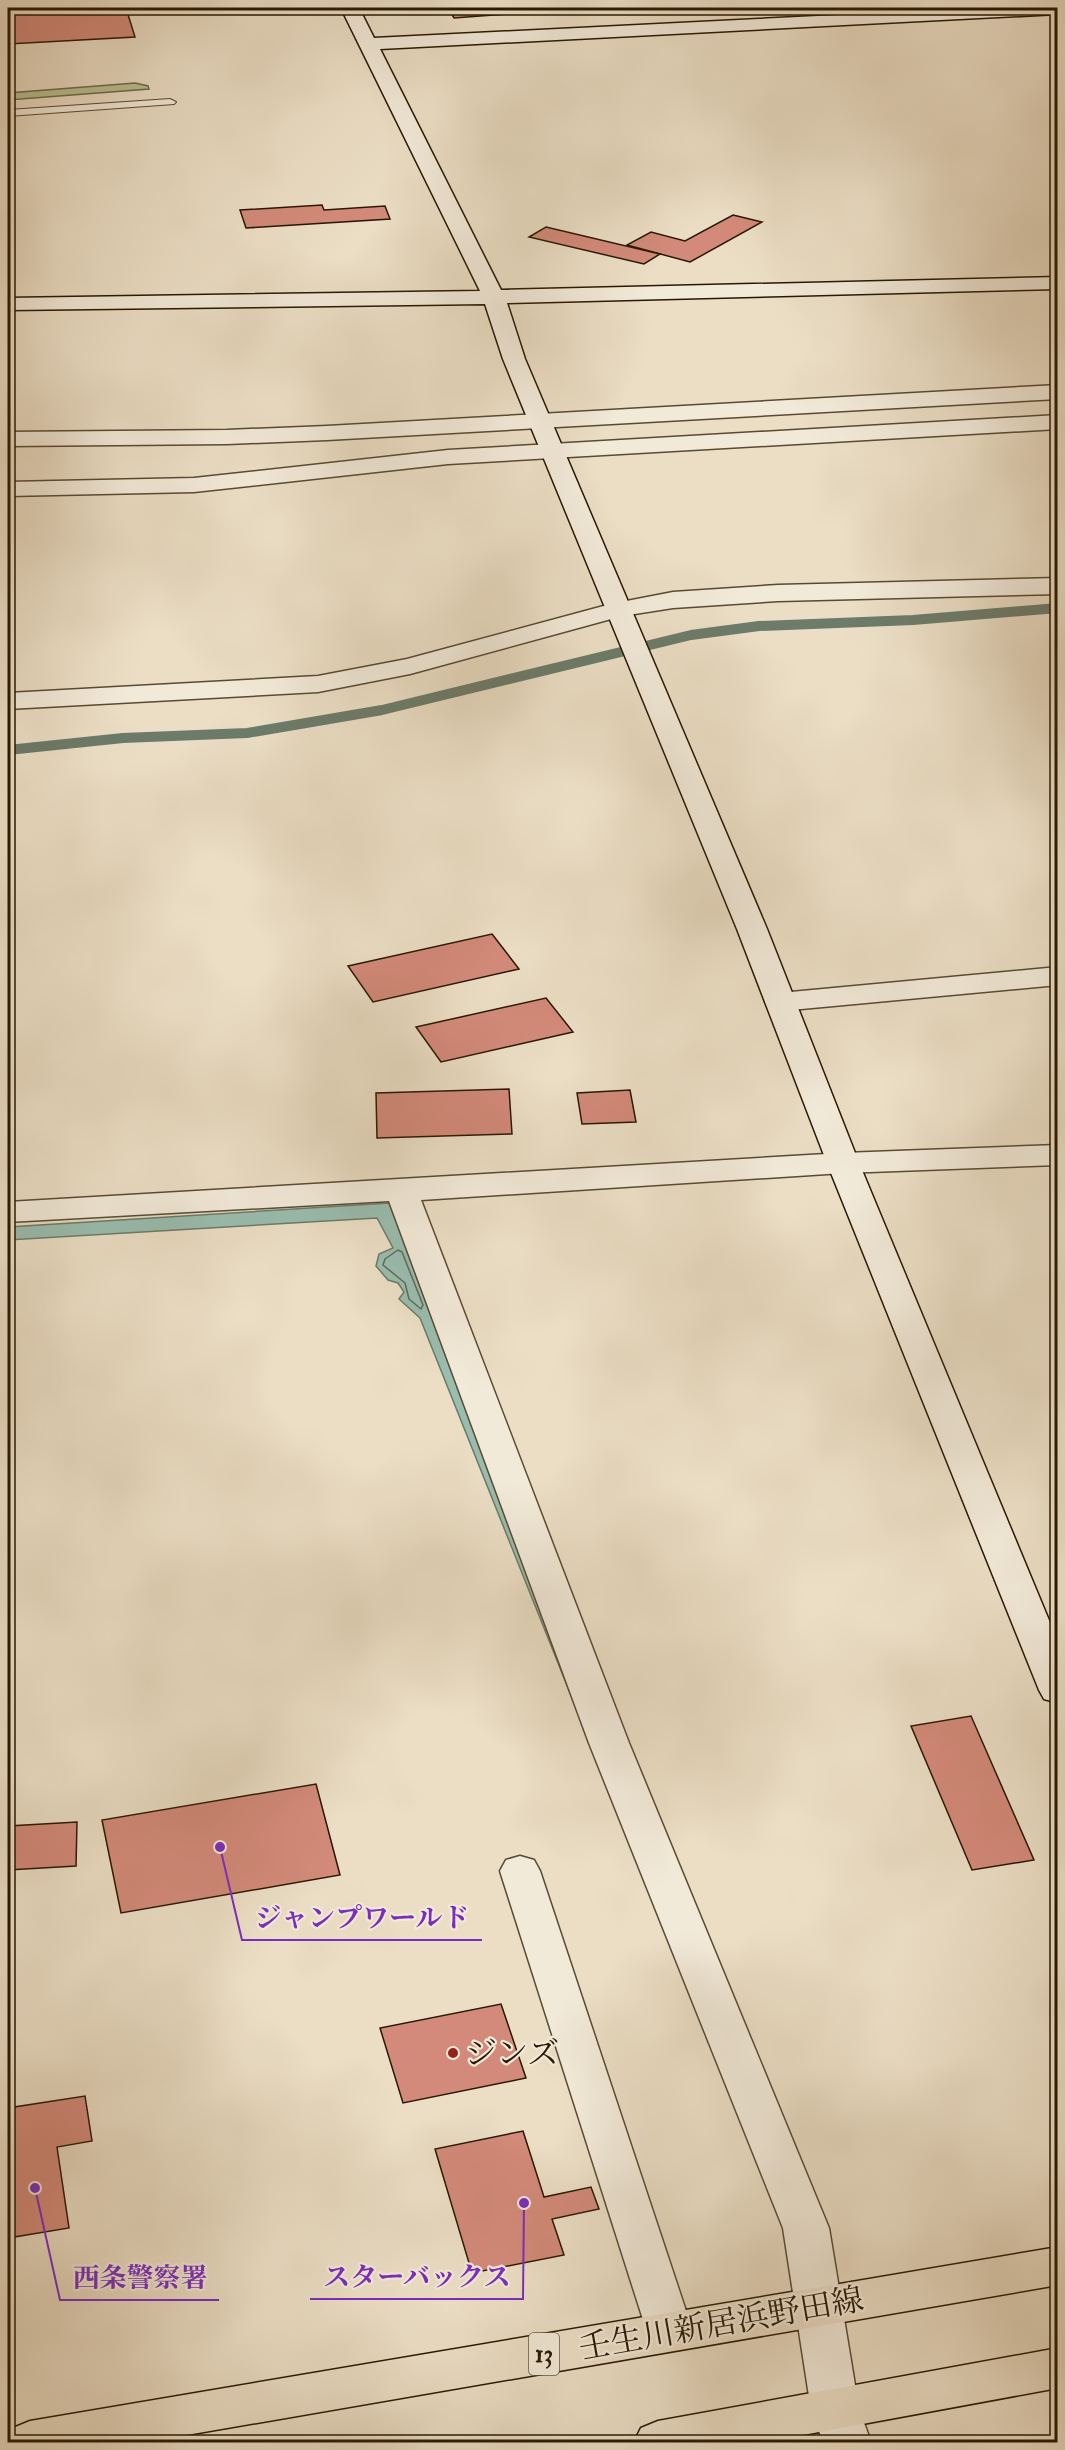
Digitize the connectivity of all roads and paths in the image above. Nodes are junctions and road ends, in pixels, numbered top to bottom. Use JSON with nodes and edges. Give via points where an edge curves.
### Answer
{"nodes":[{"id":1,"x":350,"y":8,"type":"edge"},
{"id":2,"x":1058,"y":9,"type":"edge"},
{"id":3,"x":368,"y":44,"type":"junction"},
{"id":4,"x":170,"y":102,"type":"dead end"},
{"id":5,"x":8,"y":113,"type":"edge"},
{"id":6,"x":1058,"y":283,"type":"edge"},
{"id":7,"x":494,"y":297,"type":"junction"},
{"id":8,"x":8,"y":304,"type":"edge"},
{"id":9,"x":1058,"y":392,"type":"edge"},
{"id":10,"x":540,"y":421,"type":"junction"},
{"id":11,"x":1058,"y":422,"type":"edge"},
{"id":12,"x":8,"y":439,"type":"edge"},
{"id":13,"x":553,"y":451,"type":"junction"},
{"id":14,"x":8,"y":489,"type":"edge"},
{"id":15,"x":1058,"y":586,"type":"edge"},
{"id":16,"x":620,"y":609,"type":"junction"},
{"id":17,"x":8,"y":701,"type":"edge"},
{"id":18,"x":1058,"y":976,"type":"edge"},
{"id":19,"x":780,"y":1002,"type":"junction"},
{"id":20,"x":1058,"y":1155,"type":"edge"},
{"id":21,"x":843,"y":1163,"type":"junction"},
{"id":22,"x":401,"y":1191,"type":"junction"},
{"id":23,"x":8,"y":1212,"type":"edge"},
{"id":24,"x":1058,"y":1690,"type":"edge"},
{"id":25,"x":520,"y":1871,"type":"dead end"},
{"id":26,"x":1058,"y":2266,"type":"edge"},
{"id":27,"x":818,"y":2307,"type":"junction"},
{"id":28,"x":670,"y":2332,"type":"junction"},
{"id":29,"x":1058,"y":2368,"type":"edge"},
{"id":30,"x":841,"y":2426,"type":"edge"},
{"id":31,"x":30,"y":2442,"type":"edge"},
{"id":32,"x":658,"y":2442,"type":"edge"}],
"edges":[{"from":1,"to":3,"type":"street"},
{"from":2,"to":3,"type":"street"},
{"from":3,"to":7,"type":"street"},
{"from":4,"to":5,"type":"lane"},
{"from":6,"to":7,"type":"street"},
{"from":7,"to":8,"type":"street"},
{"from":7,"to":10,"type":"street"},
{"from":9,"to":10,"type":"street"},
{"from":10,"to":12,"type":"street","via":[[227,437]]},
{"from":10,"to":13,"type":"street"},
{"from":11,"to":13,"type":"street"},
{"from":13,"to":14,"type":"street","via":[[448,457],[194,485]]},
{"from":13,"to":16,"type":"street"},
{"from":15,"to":16,"type":"street","via":[[723,596]]},
{"from":16,"to":17,"type":"street","via":[[410,666],[318,684]]},
{"from":16,"to":19,"type":"street"},
{"from":18,"to":19,"type":"street"},
{"from":19,"to":21,"type":"street"},
{"from":20,"to":21,"type":"street"},
{"from":21,"to":22,"type":"street"},
{"from":21,"to":24,"type":"street"},
{"from":22,"to":23,"type":"street"},
{"from":22,"to":27,"type":"street","via":[[609,1743],[806,2228]]},
{"from":25,"to":28,"type":"street"},
{"from":26,"to":27,"type":"main road","name":"壬生川新居浜野田線","number":"13"},
{"from":27,"to":28,"type":"main road","name":"壬生川新居浜野田線","number":"13"},
{"from":27,"to":30,"type":"street"},
{"from":28,"to":31,"type":"main road","name":"壬生川新居浜野田線","number":"13"},
{"from":29,"to":30,"type":"main road"},
{"from":30,"to":32,"type":"main road"}]}
